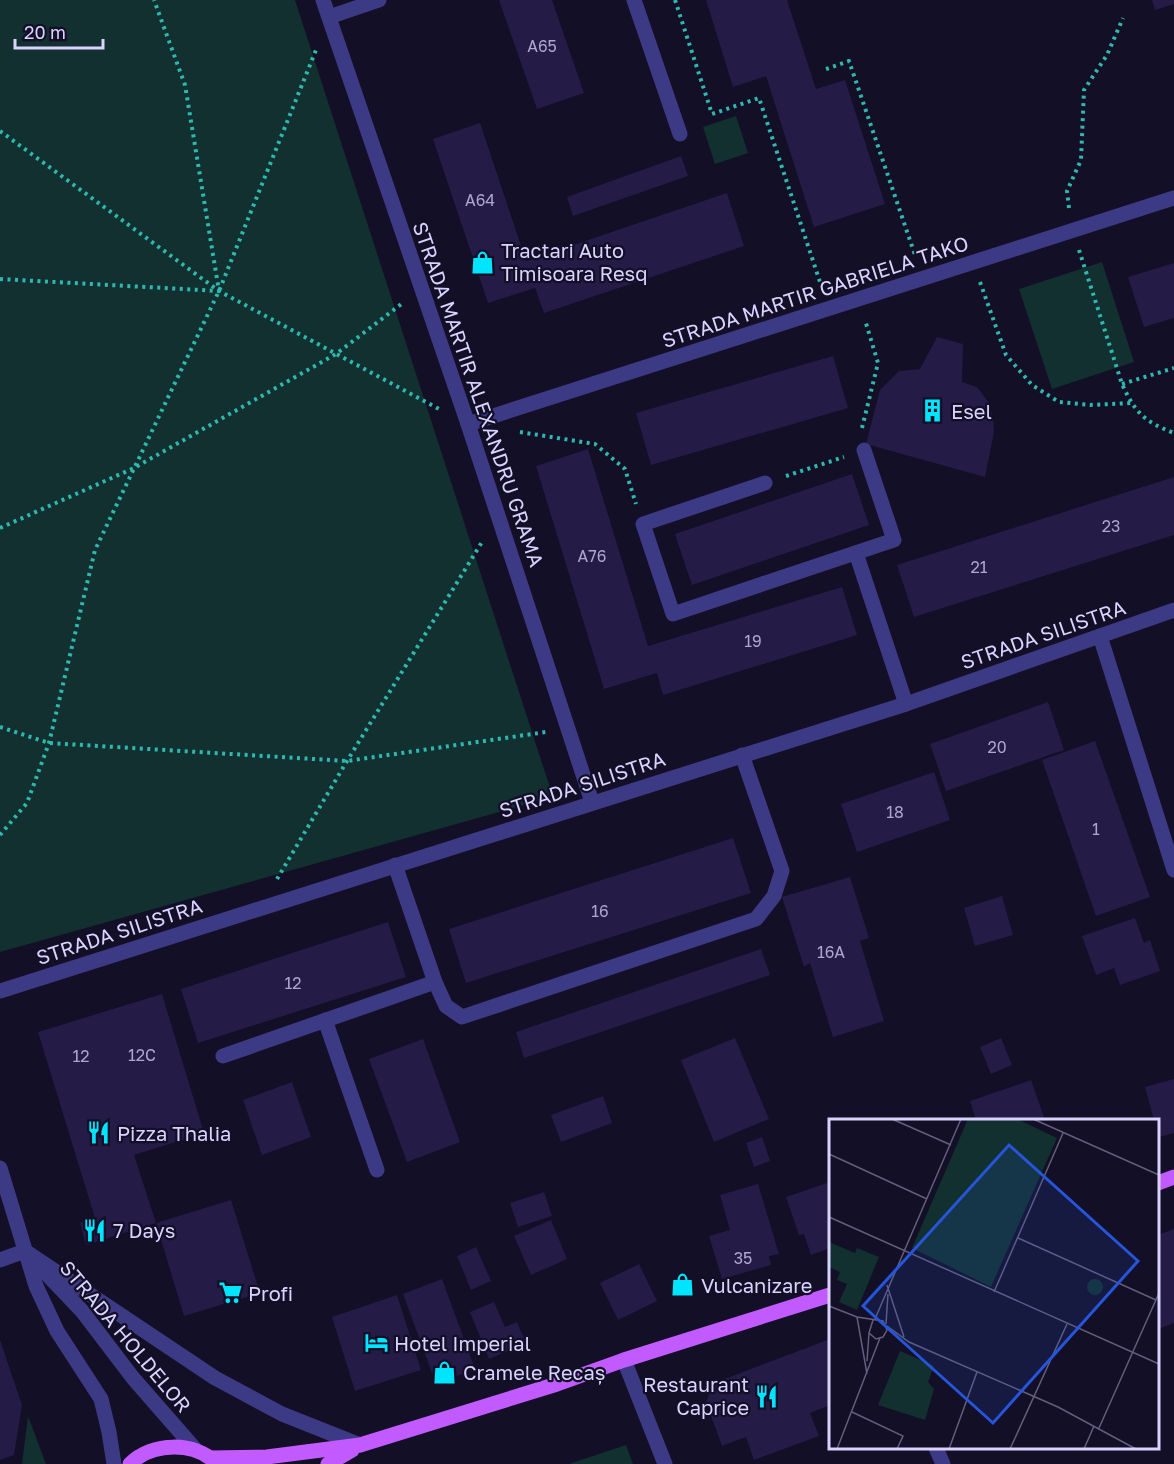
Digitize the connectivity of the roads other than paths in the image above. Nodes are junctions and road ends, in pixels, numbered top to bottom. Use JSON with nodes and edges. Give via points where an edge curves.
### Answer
{"nodes":[{"id":1,"x":323,"y":0,"type":"edge"},
{"id":2,"x":379,"y":0,"type":"edge"},
{"id":3,"x":634,"y":0,"type":"edge"},
{"id":4,"x":329,"y":17,"type":"junction"},
{"id":5,"x":680,"y":134,"type":"dead end"},
{"id":6,"x":1174,"y":198,"type":"edge"},
{"id":7,"x":468,"y":424,"type":"junction"},
{"id":8,"x":864,"y":450,"type":"road end"},
{"id":9,"x":765,"y":483,"type":"road end"},
{"id":10,"x":856,"y":553,"type":"junction"},
{"id":11,"x":1174,"y":610,"type":"edge"},
{"id":12,"x":1100,"y":636,"type":"junction"},
{"id":13,"x":906,"y":704,"type":"junction"},
{"id":14,"x":742,"y":755,"type":"junction"},
{"id":15,"x":592,"y":802,"type":"junction"},
{"id":16,"x":395,"y":865,"type":"junction"},
{"id":17,"x":1174,"y":870,"type":"edge"},
{"id":18,"x":435,"y":982,"type":"junction"},
{"id":19,"x":0,"y":991,"type":"edge"},
{"id":20,"x":325,"y":1020,"type":"junction"},
{"id":21,"x":223,"y":1056,"type":"dead end"},
{"id":22,"x":0,"y":1168,"type":"edge"},
{"id":23,"x":376,"y":1170,"type":"dead end"},
{"id":24,"x":1174,"y":1177,"type":"edge"},
{"id":25,"x":1159,"y":1183,"type":"edge"},
{"id":26,"x":25,"y":1251,"type":"junction"},
{"id":27,"x":0,"y":1260,"type":"edge"},
{"id":28,"x":829,"y":1296,"type":"edge"},
{"id":29,"x":624,"y":1360,"type":"junction"},
{"id":30,"x":360,"y":1445,"type":"junction"},
{"id":31,"x":195,"y":1449,"type":"junction"},
{"id":32,"x":936,"y":1449,"type":"edge"},
{"id":33,"x":214,"y":1461,"type":"edge"},
{"id":34,"x":114,"y":1464,"type":"edge"},
{"id":35,"x":129,"y":1464,"type":"edge"},
{"id":36,"x":328,"y":1464,"type":"edge"},
{"id":37,"x":665,"y":1464,"type":"edge"},
{"id":38,"x":943,"y":1464,"type":"edge"}],
"edges":[{"from":1,"to":4,"type":"street","name":"STRADA MARTIR ALEXANDRU GRAMA"},
{"from":2,"to":4,"type":"street"},
{"from":3,"to":5,"type":"street"},
{"from":4,"to":7,"type":"street","name":"STRADA MARTIR ALEXANDRU GRAMA"},
{"from":6,"to":7,"type":"street","name":"STRADA MARTIR GABRIELA TAKO"},
{"from":7,"to":15,"type":"street","name":"STRADA MARTIR ALEXANDRU GRAMA"},
{"from":8,"to":10,"type":"street","via":[[894,540]]},
{"from":9,"to":10,"type":"street","via":[[643,524],[673,614]]},
{"from":10,"to":13,"type":"street"},
{"from":11,"to":12,"type":"street","name":"STRADA SILISTRA"},
{"from":12,"to":13,"type":"street","name":"STRADA SILISTRA"},
{"from":12,"to":17,"type":"street"},
{"from":13,"to":14,"type":"street","name":"STRADA SILISTRA"},
{"from":14,"to":15,"type":"street","name":"STRADA SILISTRA"},
{"from":14,"to":18,"type":"street","via":[[782,871],[774,896],[756,919],[462,1017],[446,1006]]},
{"from":15,"to":16,"type":"street","name":"STRADA SILISTRA"},
{"from":16,"to":18,"type":"street"},
{"from":16,"to":19,"type":"street","name":"STRADA SILISTRA"},
{"from":18,"to":20,"type":"street"},
{"from":20,"to":21,"type":"street"},
{"from":20,"to":23,"type":"street"},
{"from":22,"to":26,"type":"street","name":"STRADA HOLDELOR"},
{"from":24,"to":25,"type":"main road"},
{"from":26,"to":27,"type":"street"},
{"from":26,"to":30,"type":"street","via":[[215,1378],[282,1414]]},
{"from":26,"to":31,"type":"street","name":"STRADA HOLDELOR","via":[[82,1311]]},
{"from":26,"to":34,"type":"street","name":"STRADA HOLDELOR","via":[[57,1331],[101,1399]]},
{"from":28,"to":29,"type":"main road"},
{"from":29,"to":30,"type":"main road"},
{"from":29,"to":37,"type":"street"},
{"from":30,"to":33,"type":"main road"},
{"from":30,"to":36,"type":"main road"},
{"from":31,"to":33,"type":"main road"},
{"from":31,"to":35,"type":"main road","via":[[165,1446],[137,1456]]},
{"from":32,"to":38,"type":"street"}]}
